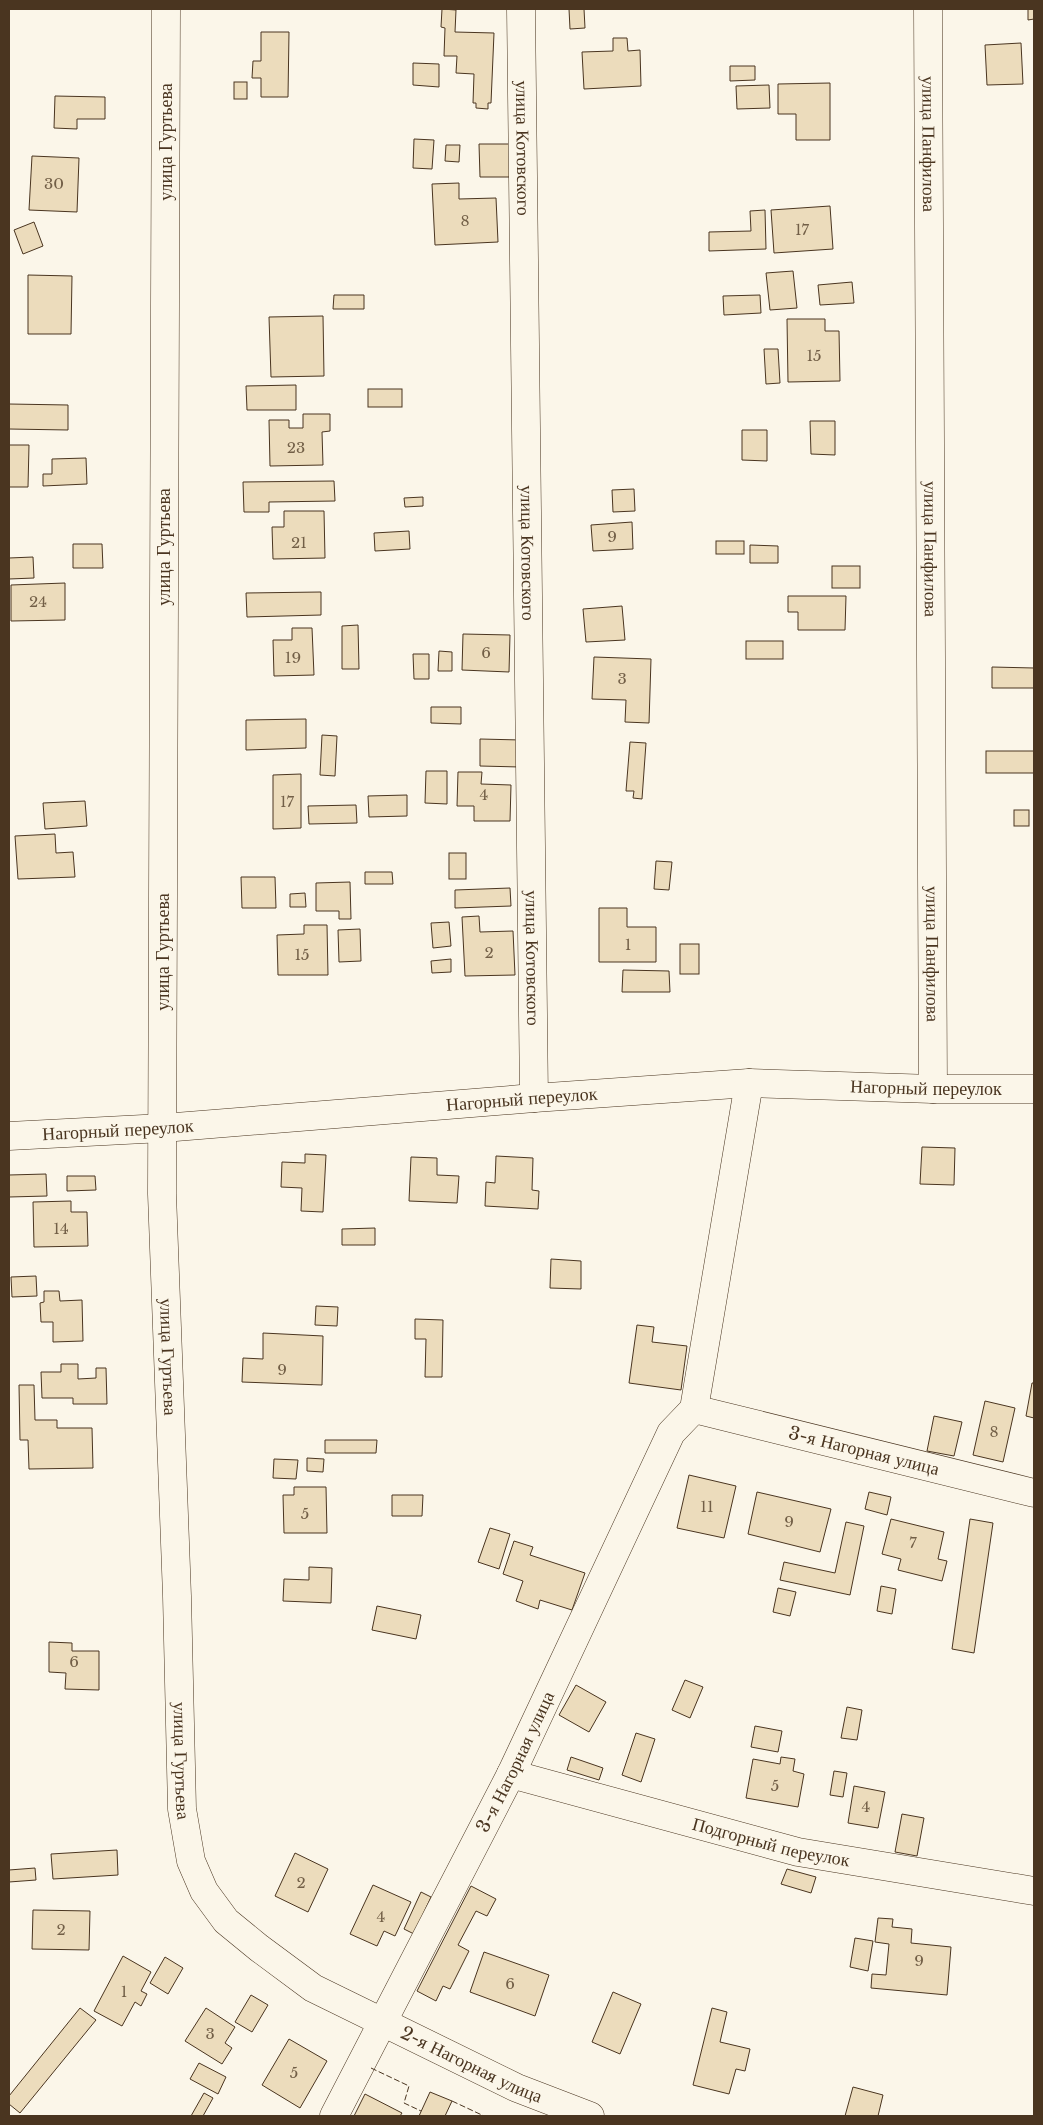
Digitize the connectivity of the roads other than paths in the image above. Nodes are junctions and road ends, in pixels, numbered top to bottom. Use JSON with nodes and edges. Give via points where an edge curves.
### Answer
{"nodes":[{"id":1,"x":166,"y":9,"type":"edge"},
{"id":2,"x":521,"y":9,"type":"edge"},
{"id":3,"x":928,"y":9,"type":"edge"},
{"id":4,"x":749,"y":1083,"type":"junction"},
{"id":5,"x":1034,"y":1088,"type":"edge"},
{"id":6,"x":933,"y":1089,"type":"junction"},
{"id":7,"x":534,"y":1098,"type":"junction"},
{"id":8,"x":163,"y":1128,"type":"junction"},
{"id":9,"x":9,"y":1136,"type":"edge"},
{"id":10,"x":694,"y":1409,"type":"junction"},
{"id":11,"x":1034,"y":1493,"type":"edge"},
{"id":12,"x":511,"y":1774,"type":"junction"},
{"id":13,"x":1034,"y":1891,"type":"edge"},
{"id":14,"x":382,"y":2022,"type":"junction"},
{"id":15,"x":334,"y":2116,"type":"edge"},
{"id":16,"x":590,"y":2116,"type":"edge"}],
"edges":[{"from":1,"to":8,"type":"street","name":"улица Гуртьева"},
{"from":2,"to":7,"type":"street","name":"улица Котовского"},
{"from":3,"to":6,"type":"street","name":"улица Панфилова"},
{"from":4,"to":6,"type":"street","name":"Нагорный переулок"},
{"from":4,"to":7,"type":"street","name":"Нагорный переулок"},
{"from":4,"to":10,"type":"street"},
{"from":5,"to":6,"type":"street","name":"Нагорный переулок"},
{"from":7,"to":8,"type":"street","name":"Нагорный переулок"},
{"from":8,"to":9,"type":"street","name":"Нагорный переулок"},
{"from":8,"to":14,"type":"street","name":"улица Гуртьева","via":[[162,1194],[182,1809],[191,1861],[204,1891],[226,1921],[313,1988]]},
{"from":10,"to":11,"type":"street","name":"3-я Нагорная улица"},
{"from":10,"to":12,"type":"street","name":"3-я Нагорная улица","via":[[671,1433]]},
{"from":12,"to":13,"type":"street","name":"Подгорный переулок","via":[[798,1852]]},
{"from":12,"to":14,"type":"street","name":"3-я Нагорная улица"},
{"from":14,"to":15,"type":"street","name":"3-я Нагорная улица"},
{"from":14,"to":16,"type":"street","name":"2-я Нагорная улица","via":[[517,2088]]}]}
